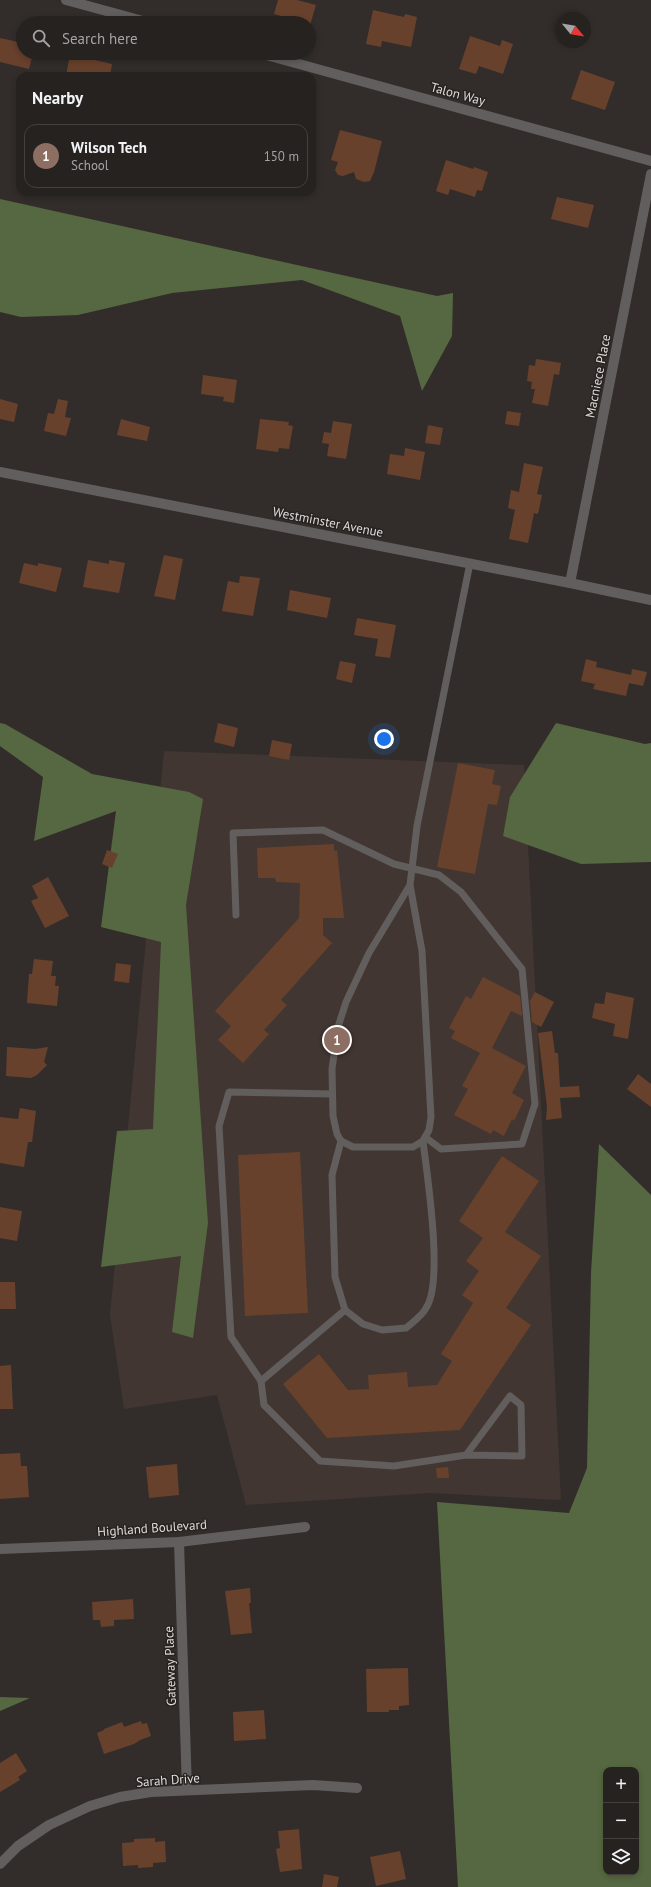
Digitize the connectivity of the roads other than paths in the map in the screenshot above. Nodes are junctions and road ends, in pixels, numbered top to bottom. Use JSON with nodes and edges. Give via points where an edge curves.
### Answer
{"nodes":[{"id":1,"x":66,"y":0,"type":"edge"},
{"id":2,"x":124,"y":16,"type":"edge"},
{"id":3,"x":284,"y":60,"type":"edge"},
{"id":4,"x":651,"y":161,"type":"edge"},
{"id":5,"x":651,"y":174,"type":"edge"},
{"id":6,"x":0,"y":472,"type":"edge"},
{"id":7,"x":470,"y":563,"type":"junction"},
{"id":8,"x":570,"y":583,"type":"junction"},
{"id":9,"x":651,"y":600,"type":"edge"},
{"id":10,"x":412,"y":868,"type":"junction"},
{"id":11,"x":410,"y":885,"type":"junction"},
{"id":12,"x":236,"y":915,"type":"dead end"},
{"id":13,"x":332,"y":1094,"type":"junction"},
{"id":14,"x":424,"y":1139,"type":"junction"},
{"id":15,"x":341,"y":1141,"type":"junction"},
{"id":16,"x":346,"y":1310,"type":"junction"},
{"id":17,"x":262,"y":1382,"type":"junction"},
{"id":18,"x":466,"y":1455,"type":"junction"},
{"id":19,"x":304,"y":1527,"type":"dead end"},
{"id":20,"x":179,"y":1542,"type":"junction"},
{"id":21,"x":0,"y":1549,"type":"edge"},
{"id":22,"x":357,"y":1788,"type":"dead end"},
{"id":23,"x":187,"y":1790,"type":"junction"},
{"id":24,"x":0,"y":1864,"type":"edge"}],
"edges":[{"from":1,"to":2,"type":"street"},
{"from":3,"to":4,"type":"street","name":"Talon Way"},
{"from":5,"to":8,"type":"street","name":"Macniece Place"},
{"from":6,"to":7,"type":"street","name":"Westminster Avenue"},
{"from":7,"to":8,"type":"street","name":"Westminster Avenue"},
{"from":7,"to":10,"type":"lane","via":[[417,826]]},
{"from":8,"to":9,"type":"street","name":"Westminster Avenue"},
{"from":10,"to":11,"type":"lane"},
{"from":10,"to":12,"type":"lane","via":[[394,864],[323,830],[233,833]]},
{"from":10,"to":14,"type":"lane","via":[[439,875],[461,892],[522,969],[535,1104],[522,1144],[441,1149]]},
{"from":11,"to":13,"type":"lane","via":[[368,953],[346,1002],[338,1027]]},
{"from":11,"to":14,"type":"lane","via":[[422,951],[431,1118]]},
{"from":13,"to":15,"type":"lane","via":[[337,1134]]},
{"from":13,"to":17,"type":"lane","via":[[229,1092],[219,1126],[231,1336]]},
{"from":14,"to":15,"type":"lane","via":[[413,1147],[353,1147]]},
{"from":14,"to":16,"type":"lane","via":[[434,1235],[432,1291],[426,1308],[406,1328],[382,1330],[363,1324]]},
{"from":15,"to":16,"type":"lane","via":[[332,1175],[335,1277]]},
{"from":16,"to":17,"type":"lane"},
{"from":17,"to":18,"type":"lane","via":[[264,1405],[320,1461],[394,1466]]},
{"from":18,"to":18,"type":"lane","via":[[522,1456],[521,1405],[510,1396]]},
{"from":19,"to":20,"type":"street","name":"Highland Boulevard"},
{"from":20,"to":21,"type":"street","name":"Highland Boulevard"},
{"from":20,"to":23,"type":"street","name":"Gateway Place"},
{"from":22,"to":23,"type":"street","name":"Sarah Drive","via":[[313,1785]]},
{"from":23,"to":24,"type":"street","name":"Sarah Drive","via":[[150,1792],[90,1806],[49,1825],[18,1846]]}]}
